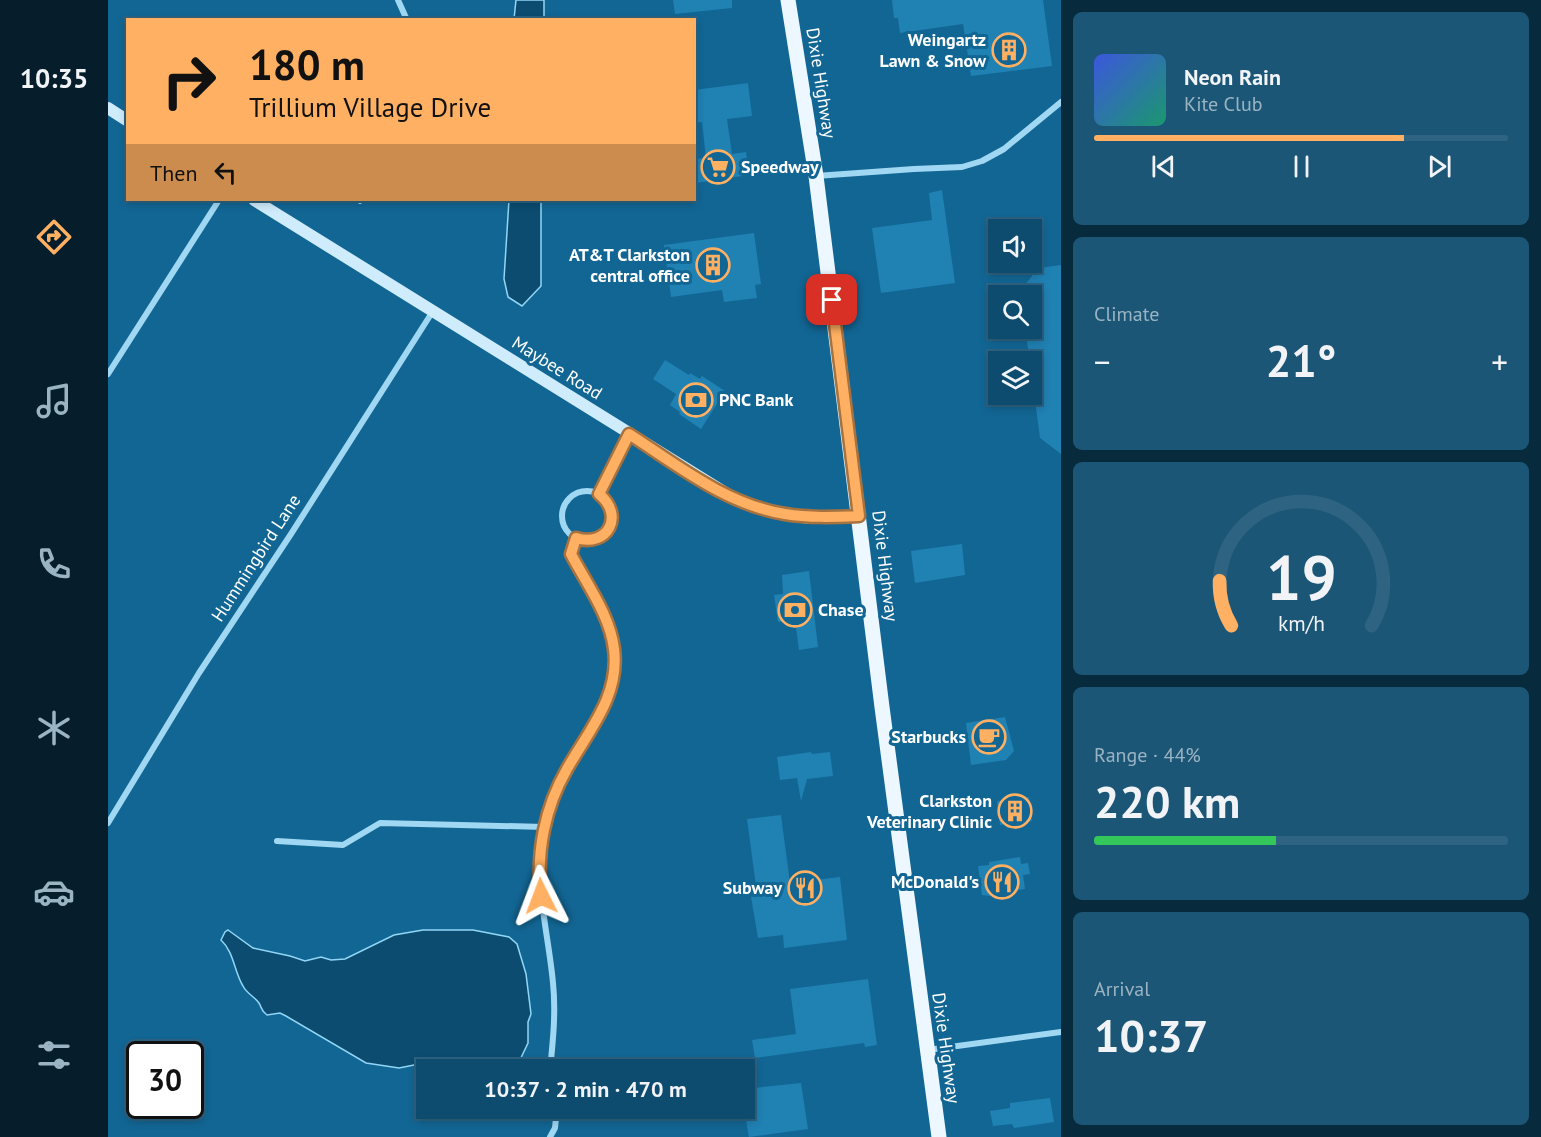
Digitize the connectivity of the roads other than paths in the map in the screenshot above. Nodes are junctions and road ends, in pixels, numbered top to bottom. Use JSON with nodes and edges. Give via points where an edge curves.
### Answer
{"nodes":[{"id":1,"x":398,"y":0,"type":"edge"},
{"id":2,"x":788,"y":0,"type":"edge"},
{"id":3,"x":406,"y":18,"type":"edge"},
{"id":4,"x":1061,"y":102,"type":"edge"},
{"id":5,"x":108,"y":108,"type":"edge"},
{"id":6,"x":126,"y":120,"type":"edge"},
{"id":7,"x":816,"y":176,"type":"junction"},
{"id":8,"x":218,"y":201,"type":"edge"},
{"id":9,"x":256,"y":201,"type":"edge"},
{"id":10,"x":433,"y":311,"type":"junction"},
{"id":11,"x":108,"y":374,"type":"edge"},
{"id":12,"x":629,"y":434,"type":"junction"},
{"id":13,"x":599,"y":494,"type":"junction"},
{"id":14,"x":859,"y":516,"type":"junction"},
{"id":15,"x":576,"y":538,"type":"junction"},
{"id":16,"x":108,"y":823,"type":"edge"},
{"id":17,"x":544,"y":827,"type":"junction"},
{"id":18,"x":277,"y":841,"type":"dead end"},
{"id":19,"x":1061,"y":1032,"type":"edge"},
{"id":20,"x":926,"y":1050,"type":"junction"},
{"id":21,"x":551,"y":1059,"type":"edge"},
{"id":22,"x":556,"y":1119,"type":"edge"},
{"id":23,"x":550,"y":1137,"type":"edge"},
{"id":24,"x":939,"y":1137,"type":"edge"}],
"edges":[{"from":1,"to":3,"type":"street"},
{"from":2,"to":7,"type":"main road","name":"Dixie Highway"},
{"from":4,"to":7,"type":"street","via":[[1004,149],[982,161],[962,167]]},
{"from":5,"to":6,"type":"main road"},
{"from":7,"to":14,"type":"main road","name":"Dixie Highway"},
{"from":8,"to":11,"type":"street"},
{"from":9,"to":10,"type":"main road","name":"Maybee Road"},
{"from":10,"to":12,"type":"main road","name":"Maybee Road"},
{"from":10,"to":16,"type":"street","name":"Hummingbird Lane","via":[[199,673]]},
{"from":12,"to":13,"type":"street"},
{"from":12,"to":14,"type":"main road","name":"Maybee Road","via":[[737,500],[810,518]]},
{"from":13,"to":15,"type":"street","via":[[611,508],[609,527],[595,540]]},
{"from":13,"to":15,"type":"street","via":[[579,492],[565,504],[563,523]]},
{"from":14,"to":20,"type":"main road","name":"Dixie Highway"},
{"from":15,"to":17,"type":"street","via":[[571,554],[604,617],[614,648],[613,676],[607,702],[566,770]]},
{"from":17,"to":18,"type":"street","via":[[380,823],[343,845]]},
{"from":17,"to":21,"type":"street","via":[[539,875],[553,983]]},
{"from":19,"to":20,"type":"street"},
{"from":20,"to":24,"type":"main road","name":"Dixie Highway"},
{"from":22,"to":23,"type":"street"}]}
